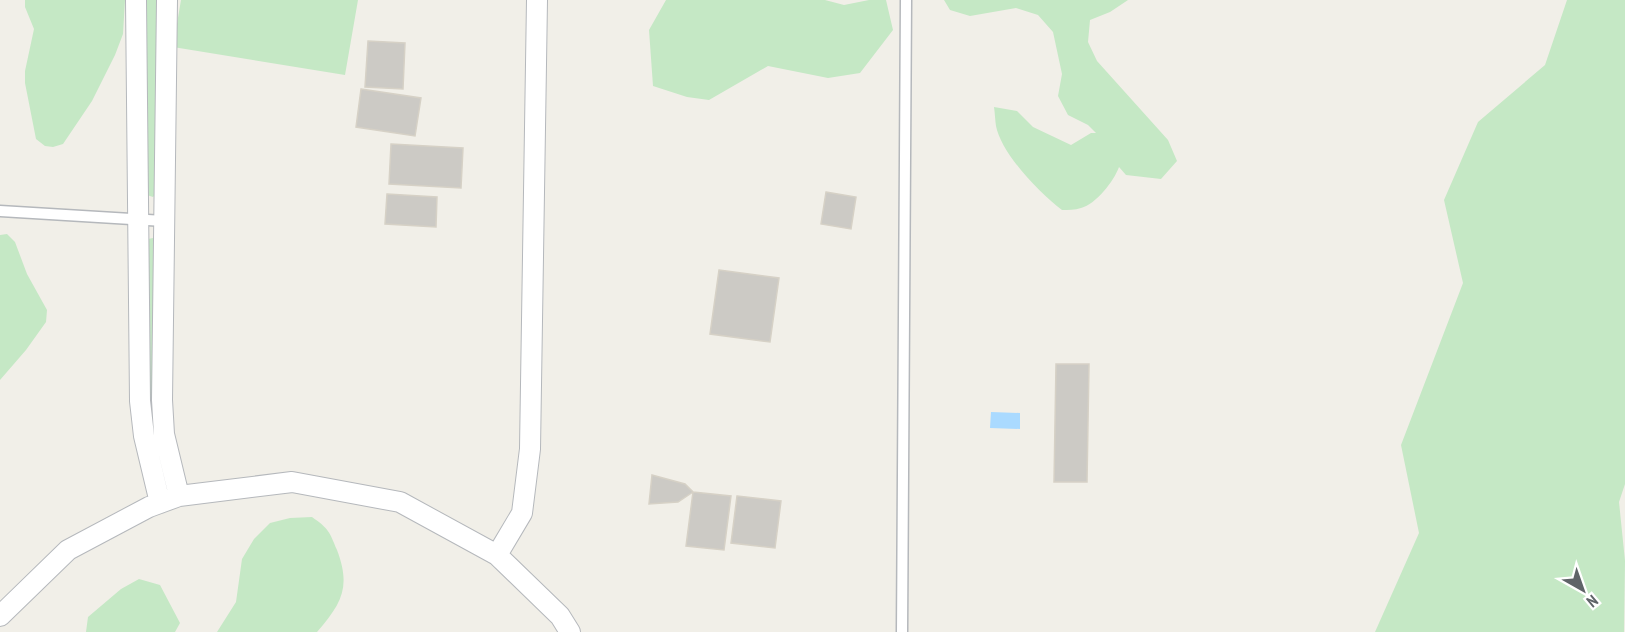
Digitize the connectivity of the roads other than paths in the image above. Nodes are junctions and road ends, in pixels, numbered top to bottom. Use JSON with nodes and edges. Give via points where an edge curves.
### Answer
{"nodes":[{"id":1,"x":136,"y":0,"type":"edge"},
{"id":2,"x":167,"y":0,"type":"edge"},
{"id":3,"x":537,"y":0,"type":"edge"},
{"id":4,"x":906,"y":0,"type":"edge"},
{"id":5,"x":0,"y":211,"type":"edge"},
{"id":6,"x":138,"y":220,"type":"junction"},
{"id":7,"x":164,"y":221,"type":"junction"},
{"id":8,"x":179,"y":496,"type":"junction"},
{"id":9,"x":160,"y":502,"type":"junction"},
{"id":10,"x":497,"y":555,"type":"junction"},
{"id":11,"x":0,"y":615,"type":"edge"},
{"id":12,"x":570,"y":632,"type":"edge"},
{"id":13,"x":902,"y":632,"type":"edge"}],
"edges":[{"from":1,"to":6,"type":"street"},
{"from":2,"to":7,"type":"street"},
{"from":3,"to":10,"type":"street","via":[[530,449],[522,513]]},
{"from":4,"to":13,"type":"lane"},
{"from":5,"to":6,"type":"lane"},
{"from":6,"to":7,"type":"lane"},
{"from":6,"to":9,"type":"street","via":[[140,401]]},
{"from":7,"to":8,"type":"street","via":[[162,400],[164,434]]},
{"from":8,"to":9,"type":"street"},
{"from":8,"to":10,"type":"street","via":[[292,482],[400,502]]},
{"from":9,"to":11,"type":"street","via":[[68,550]]},
{"from":10,"to":12,"type":"street","via":[[560,616]]}]}
